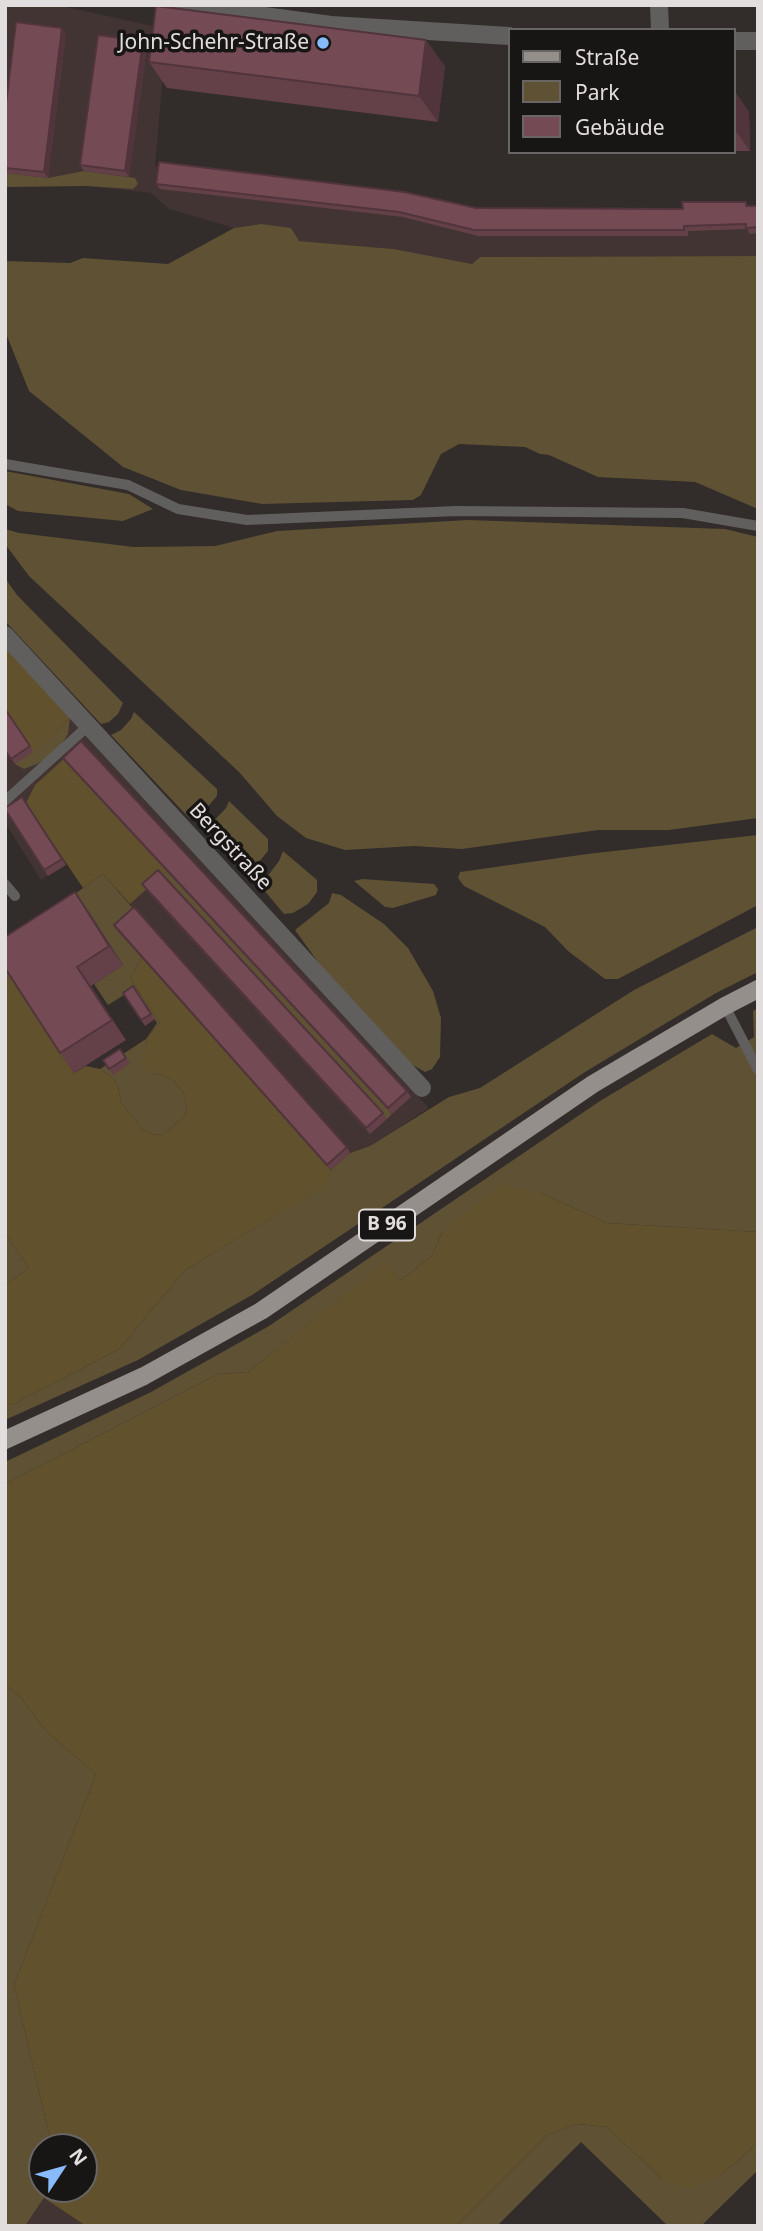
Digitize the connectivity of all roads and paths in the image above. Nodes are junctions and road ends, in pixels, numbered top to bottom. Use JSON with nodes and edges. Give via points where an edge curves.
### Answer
{"nodes":[{"id":1,"x":183,"y":5,"type":"edge"},
{"id":2,"x":659,"y":5,"type":"edge"},
{"id":3,"x":202,"y":6,"type":"edge"},
{"id":4,"x":660,"y":28,"type":"edge"},
{"id":5,"x":508,"y":36,"type":"edge"},
{"id":6,"x":735,"y":41,"type":"edge"},
{"id":7,"x":758,"y":41,"type":"edge"},
{"id":8,"x":5,"y":464,"type":"edge"},
{"id":9,"x":758,"y":526,"type":"edge"},
{"id":10,"x":5,"y":635,"type":"edge"},
{"id":11,"x":88,"y":726,"type":"junction"},
{"id":12,"x":5,"y":801,"type":"edge"},
{"id":13,"x":5,"y":884,"type":"edge"},
{"id":14,"x":15,"y":896,"type":"dead end"},
{"id":15,"x":758,"y":989,"type":"edge"},
{"id":16,"x":724,"y":1006,"type":"junction"},
{"id":17,"x":758,"y":1070,"type":"edge"},
{"id":18,"x":422,"y":1088,"type":"dead end"},
{"id":19,"x":5,"y":1440,"type":"edge"}],
"edges":[{"from":1,"to":3,"type":"street"},
{"from":2,"to":4,"type":"street"},
{"from":3,"to":5,"type":"street","via":[[331,25]]},
{"from":6,"to":7,"type":"street"},
{"from":8,"to":9,"type":"lane","via":[[128,485],[178,509],[247,520],[456,511],[683,513]]},
{"from":10,"to":11,"type":"street","name":"Bergstraße"},
{"from":11,"to":12,"type":"lane"},
{"from":11,"to":18,"type":"street","name":"Bergstraße"},
{"from":13,"to":14,"type":"lane"},
{"from":15,"to":16,"type":"main road","number":"B 96"},
{"from":16,"to":17,"type":"lane"},
{"from":16,"to":19,"type":"main road","number":"B 96","via":[[593,1084],[261,1311],[144,1376]]}]}
